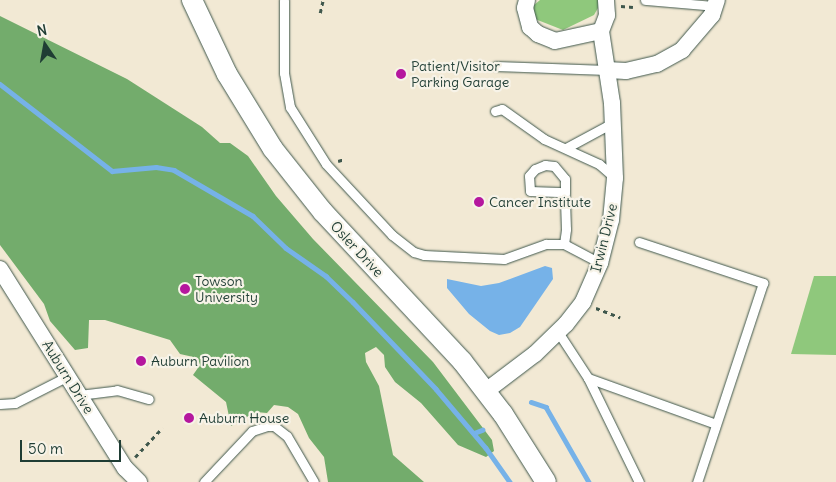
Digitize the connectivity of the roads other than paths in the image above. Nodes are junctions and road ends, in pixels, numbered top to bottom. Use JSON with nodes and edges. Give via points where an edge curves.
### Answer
{"nodes":[{"id":1,"x":192,"y":0,"type":"edge"},
{"id":2,"x":284,"y":0,"type":"edge"},
{"id":3,"x":527,"y":0,"type":"edge"},
{"id":4,"x":645,"y":0,"type":"edge"},
{"id":5,"x":612,"y":3,"type":"edge"},
{"id":6,"x":716,"y":3,"type":"edge"},
{"id":7,"x":601,"y":31,"type":"junction"},
{"id":8,"x":496,"y":66,"type":"dead end"},
{"id":9,"x":607,"y":70,"type":"junction"},
{"id":10,"x":495,"y":111,"type":"dead end"},
{"id":11,"x":614,"y":122,"type":"junction"},
{"id":12,"x":566,"y":148,"type":"junction"},
{"id":13,"x":615,"y":178,"type":"junction"},
{"id":14,"x":566,"y":192,"type":"junction"},
{"id":15,"x":640,"y":242,"type":"dead end"},
{"id":16,"x":564,"y":244,"type":"junction"},
{"id":17,"x":600,"y":264,"type":"junction"},
{"id":18,"x":0,"y":269,"type":"edge"},
{"id":19,"x":558,"y":332,"type":"junction"},
{"id":20,"x":68,"y":376,"type":"junction"},
{"id":21,"x":588,"y":378,"type":"junction"},
{"id":22,"x":486,"y":391,"type":"junction"},
{"id":23,"x":79,"y":395,"type":"junction"},
{"id":24,"x":149,"y":399,"type":"dead end"},
{"id":25,"x":0,"y":404,"type":"edge"},
{"id":26,"x":716,"y":424,"type":"junction"},
{"id":27,"x":139,"y":482,"type":"edge"},
{"id":28,"x":204,"y":482,"type":"edge"},
{"id":29,"x":314,"y":482,"type":"edge"},
{"id":30,"x":546,"y":482,"type":"edge"},
{"id":31,"x":639,"y":482,"type":"edge"},
{"id":32,"x":698,"y":482,"type":"edge"}],
"edges":[{"from":1,"to":22,"type":"street","name":"Osler Drive","via":[[239,98],[288,169]]},
{"from":2,"to":16,"type":"lane","via":[[284,74],[290,107],[326,164],[400,242],[424,255],[474,259],[504,259],[546,244]]},
{"from":3,"to":7,"type":"street","via":[[524,8],[530,26],[538,34],[555,41]]},
{"from":4,"to":6,"type":"lane"},
{"from":5,"to":7,"type":"street"},
{"from":6,"to":9,"type":"street","via":[[703,27],[682,50],[658,64],[626,71]]},
{"from":7,"to":9,"type":"street","name":"Irwin Drive"},
{"from":8,"to":9,"type":"lane"},
{"from":9,"to":11,"type":"street","name":"Irwin Drive"},
{"from":10,"to":12,"type":"lane","via":[[502,110],[544,139]]},
{"from":11,"to":12,"type":"lane"},
{"from":11,"to":13,"type":"street","name":"Irwin Drive"},
{"from":12,"to":13,"type":"lane","via":[[598,164]]},
{"from":13,"to":17,"type":"street","name":"Irwin Drive","via":[[611,220]]},
{"from":14,"to":14,"type":"lane","via":[[565,179],[554,166],[535,168],[530,176],[530,191]]},
{"from":14,"to":16,"type":"lane"},
{"from":15,"to":26,"type":"lane","via":[[763,282]]},
{"from":16,"to":17,"type":"lane"},
{"from":17,"to":19,"type":"street","name":"Irwin Drive","via":[[583,302]]},
{"from":18,"to":20,"type":"street","name":"Auburn Drive"},
{"from":19,"to":21,"type":"lane"},
{"from":19,"to":22,"type":"street","name":"Irwin Drive"},
{"from":20,"to":23,"type":"street","name":"Auburn Drive"},
{"from":20,"to":25,"type":"lane","via":[[15,403]]},
{"from":21,"to":26,"type":"lane"},
{"from":21,"to":31,"type":"lane"},
{"from":22,"to":30,"type":"street","name":"Osler Drive"},
{"from":23,"to":24,"type":"lane","via":[[117,390]]},
{"from":23,"to":27,"type":"street","name":"Auburn Drive","via":[[125,468]]},
{"from":26,"to":32,"type":"lane"},
{"from":28,"to":29,"type":"lane","via":[[252,430],[267,426],[274,426],[287,436]]}]}
